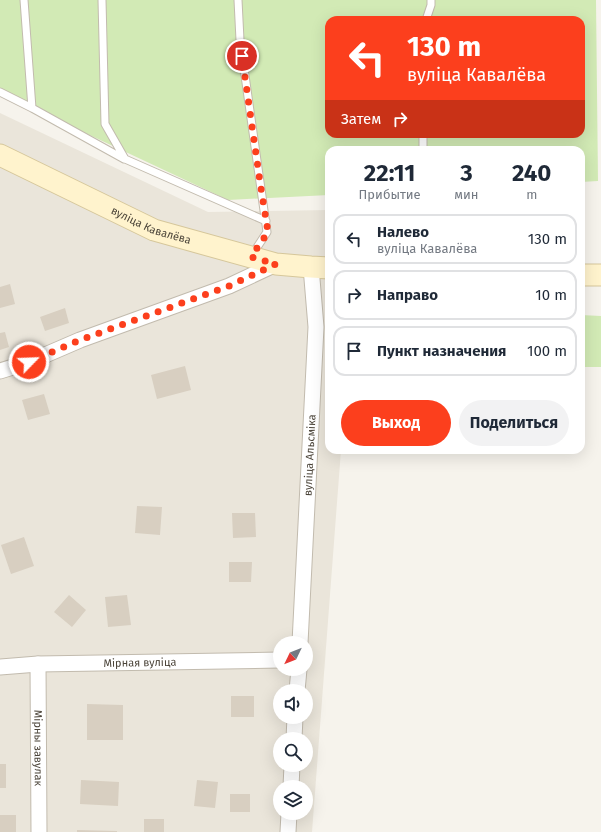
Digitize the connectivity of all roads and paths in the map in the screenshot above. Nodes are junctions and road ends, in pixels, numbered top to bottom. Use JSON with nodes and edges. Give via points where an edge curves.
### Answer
{"nodes":[{"id":1,"x":24,"y":0,"type":"edge"},
{"id":2,"x":102,"y":0,"type":"edge"},
{"id":3,"x":238,"y":0,"type":"edge"},
{"id":4,"x":432,"y":0,"type":"edge"},
{"id":5,"x":427,"y":16,"type":"edge"},
{"id":6,"x":0,"y":92,"type":"edge"},
{"id":7,"x":32,"y":108,"type":"junction"},
{"id":8,"x":0,"y":155,"type":"edge"},
{"id":9,"x":125,"y":159,"type":"junction"},
{"id":10,"x":266,"y":221,"type":"junction"},
{"id":11,"x":251,"y":257,"type":"junction"},
{"id":12,"x":276,"y":264,"type":"junction"},
{"id":13,"x":320,"y":267,"type":"edge"},
{"id":14,"x":585,"y":275,"type":"edge"},
{"id":15,"x":601,"y":275,"type":"edge"},
{"id":16,"x":0,"y":372,"type":"edge"},
{"id":17,"x":300,"y":636,"type":"edge"},
{"id":18,"x":273,"y":660,"type":"edge"},
{"id":19,"x":38,"y":664,"type":"junction"},
{"id":20,"x":0,"y":666,"type":"edge"},
{"id":21,"x":289,"y":820,"type":"edge"},
{"id":22,"x":39,"y":832,"type":"edge"},
{"id":23,"x":288,"y":832,"type":"edge"}],
"edges":[{"from":1,"to":7,"type":"lane"},
{"from":2,"to":9,"type":"lane","via":[[105,124]]},
{"from":3,"to":10,"type":"lane","via":[[240,40]]},
{"from":4,"to":5,"type":"lane"},
{"from":6,"to":7,"type":"lane"},
{"from":7,"to":9,"type":"lane"},
{"from":8,"to":11,"type":"street","name":"вуліца Кавалёва","via":[[154,230]]},
{"from":9,"to":10,"type":"lane"},
{"from":10,"to":11,"type":"lane","via":[[268,232]]},
{"from":11,"to":12,"type":"street","name":"вуліца Кавалёва"},
{"from":12,"to":13,"type":"street","name":"вуліца Кавалёва"},
{"from":12,"to":16,"type":"street","via":[[229,286]]},
{"from":13,"to":17,"type":"street","name":"вуліца Альсміка"},
{"from":14,"to":15,"type":"street"},
{"from":18,"to":19,"type":"street","name":"Мірная вуліца"},
{"from":19,"to":20,"type":"street","name":"Мірная вуліца"},
{"from":19,"to":22,"type":"street","name":"Мірны завулак"},
{"from":21,"to":23,"type":"street"}]}
